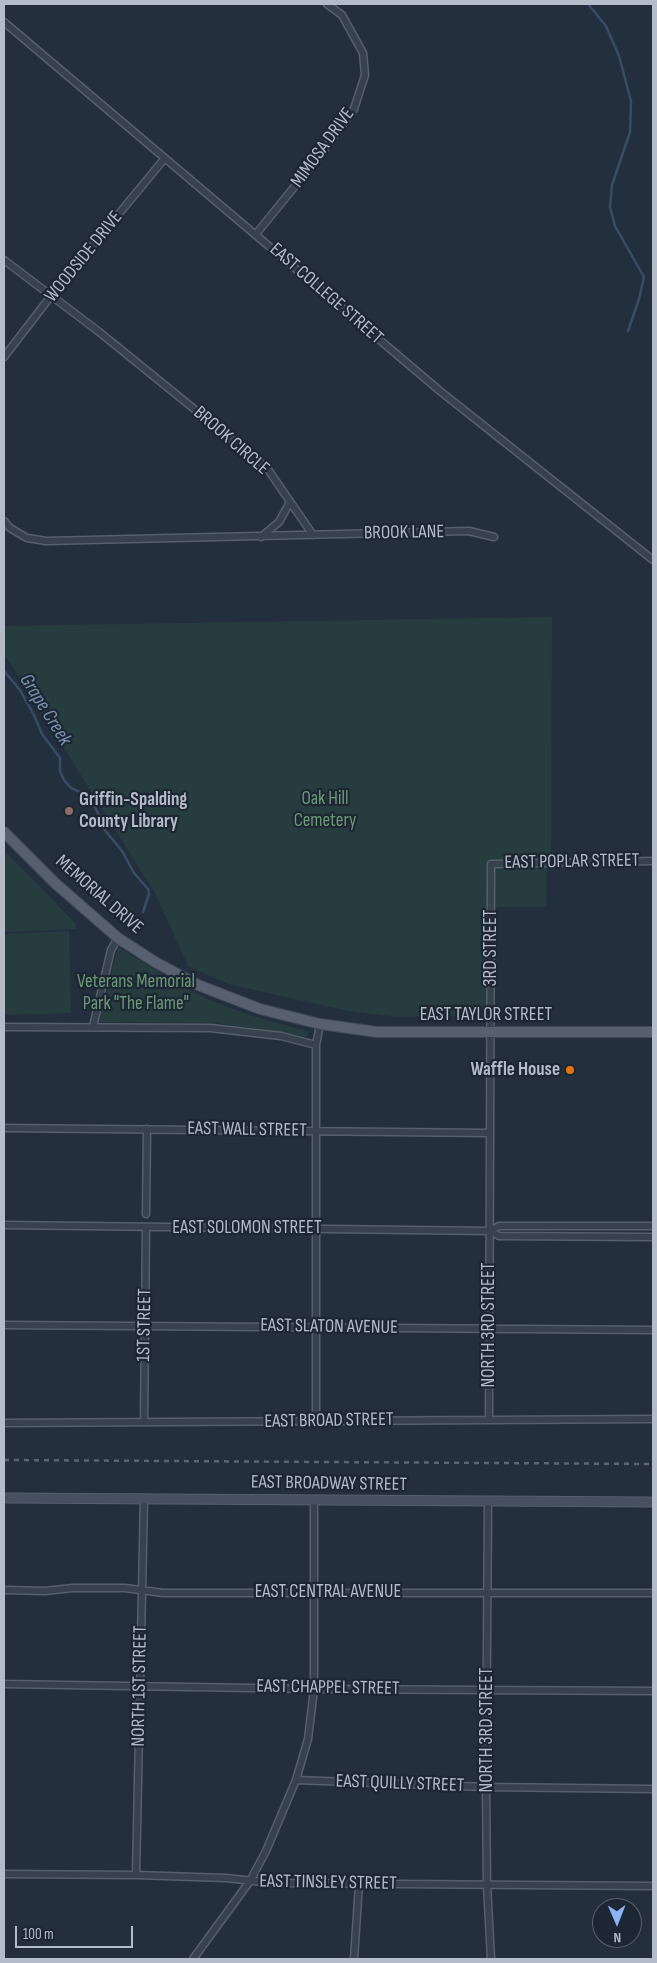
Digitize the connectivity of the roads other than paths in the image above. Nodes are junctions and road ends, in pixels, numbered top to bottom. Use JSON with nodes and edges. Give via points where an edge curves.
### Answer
{"nodes":[{"id":1,"x":327,"y":4,"type":"edge"},
{"id":2,"x":4,"y":22,"type":"edge"},
{"id":3,"x":165,"y":158,"type":"junction"},
{"id":4,"x":256,"y":234,"type":"junction"},
{"id":5,"x":4,"y":260,"type":"edge"},
{"id":6,"x":51,"y":296,"type":"junction"},
{"id":7,"x":4,"y":356,"type":"edge"},
{"id":8,"x":290,"y":502,"type":"junction"},
{"id":9,"x":4,"y":521,"type":"edge"},
{"id":10,"x":313,"y":535,"type":"junction"},
{"id":11,"x":494,"y":536,"type":"dead end"},
{"id":12,"x":261,"y":537,"type":"junction"},
{"id":13,"x":653,"y":560,"type":"edge"},
{"id":14,"x":4,"y":832,"type":"edge"},
{"id":15,"x":653,"y":861,"type":"edge"},
{"id":16,"x":491,"y":864,"type":"joint"},
{"id":17,"x":118,"y":938,"type":"junction"},
{"id":18,"x":320,"y":1024,"type":"junction"},
{"id":19,"x":4,"y":1027,"type":"edge"},
{"id":20,"x":93,"y":1027,"type":"junction"},
{"id":21,"x":490,"y":1032,"type":"junction"},
{"id":22,"x":653,"y":1032,"type":"edge"},
{"id":23,"x":316,"y":1045,"type":"junction"},
{"id":24,"x":4,"y":1128,"type":"edge"},
{"id":25,"x":147,"y":1129,"type":"junction"},
{"id":26,"x":317,"y":1131,"type":"junction"},
{"id":27,"x":490,"y":1133,"type":"junction"},
{"id":28,"x":146,"y":1214,"type":"dead end"},
{"id":29,"x":4,"y":1225,"type":"edge"},
{"id":30,"x":653,"y":1226,"type":"edge"},
{"id":31,"x":146,"y":1228,"type":"junction"},
{"id":32,"x":316,"y":1228,"type":"junction"},
{"id":33,"x":490,"y":1231,"type":"junction"},
{"id":34,"x":653,"y":1237,"type":"edge"},
{"id":35,"x":4,"y":1325,"type":"edge"},
{"id":36,"x":146,"y":1326,"type":"junction"},
{"id":37,"x":315,"y":1326,"type":"junction"},
{"id":38,"x":490,"y":1330,"type":"junction"},
{"id":39,"x":653,"y":1330,"type":"edge"},
{"id":40,"x":488,"y":1419,"type":"junction"},
{"id":41,"x":653,"y":1419,"type":"edge"},
{"id":42,"x":316,"y":1421,"type":"junction"},
{"id":43,"x":144,"y":1422,"type":"junction"},
{"id":44,"x":4,"y":1423,"type":"edge"},
{"id":45,"x":4,"y":1498,"type":"edge"},
{"id":46,"x":144,"y":1498,"type":"junction"},
{"id":47,"x":314,"y":1500,"type":"junction"},
{"id":48,"x":488,"y":1502,"type":"junction"},
{"id":49,"x":653,"y":1502,"type":"edge"},
{"id":50,"x":4,"y":1590,"type":"edge"},
{"id":51,"x":141,"y":1590,"type":"junction"},
{"id":52,"x":314,"y":1592,"type":"junction"},
{"id":53,"x":487,"y":1592,"type":"junction"},
{"id":54,"x":653,"y":1593,"type":"edge"},
{"id":55,"x":4,"y":1684,"type":"edge"},
{"id":56,"x":139,"y":1686,"type":"junction"},
{"id":57,"x":314,"y":1689,"type":"junction"},
{"id":58,"x":486,"y":1689,"type":"junction"},
{"id":59,"x":653,"y":1691,"type":"edge"},
{"id":60,"x":296,"y":1780,"type":"junction"},
{"id":61,"x":486,"y":1787,"type":"junction"},
{"id":62,"x":653,"y":1789,"type":"edge"},
{"id":63,"x":4,"y":1874,"type":"edge"},
{"id":64,"x":136,"y":1875,"type":"junction"},
{"id":65,"x":250,"y":1881,"type":"junction"},
{"id":66,"x":359,"y":1884,"type":"junction"},
{"id":67,"x":487,"y":1885,"type":"junction"},
{"id":68,"x":653,"y":1886,"type":"edge"},
{"id":69,"x":193,"y":1959,"type":"edge"},
{"id":70,"x":354,"y":1959,"type":"edge"},
{"id":71,"x":491,"y":1959,"type":"edge"}],
"edges":[{"from":1,"to":4,"type":"street","name":"MIMOSA DRIVE","via":[[342,15],[363,53],[365,75],[354,109],[322,154]]},
{"from":2,"to":3,"type":"street","name":"EAST COLLEGE STREET"},
{"from":3,"to":4,"type":"street","name":"EAST COLLEGE STREET"},
{"from":3,"to":6,"type":"street","name":"WOODSIDE DRIVE"},
{"from":4,"to":13,"type":"street","name":"EAST COLLEGE STREET","via":[[440,391]]},
{"from":5,"to":6,"type":"street","name":"BROOK CIRCLE"},
{"from":6,"to":7,"type":"street","name":"WOODSIDE DRIVE"},
{"from":6,"to":8,"type":"street","name":"BROOK CIRCLE","via":[[266,468]]},
{"from":8,"to":10,"type":"street","name":"BROOK CIRCLE"},
{"from":8,"to":12,"type":"street","via":[[279,522]]},
{"from":9,"to":12,"type":"street","via":[[27,538],[46,541]]},
{"from":10,"to":11,"type":"street","name":"BROOK LANE","via":[[469,531]]},
{"from":10,"to":12,"type":"street"},
{"from":14,"to":17,"type":"main road","name":"MEMORIAL DRIVE"},
{"from":15,"to":16,"type":"street","name":"EAST POPLAR STREET"},
{"from":16,"to":21,"type":"street","name":"3RD STREET"},
{"from":17,"to":18,"type":"main road","name":"MEMORIAL DRIVE","via":[[176,974],[214,992]]},
{"from":17,"to":20,"type":"street","via":[[111,950]]},
{"from":18,"to":21,"type":"main road","name":"EAST TAYLOR STREET","via":[[377,1032]]},
{"from":18,"to":23,"type":"street"},
{"from":19,"to":20,"type":"street"},
{"from":20,"to":23,"type":"street","via":[[210,1028],[281,1036]]},
{"from":21,"to":22,"type":"main road","name":"EAST TAYLOR STREET"},
{"from":21,"to":27,"type":"street","name":"3RD STREET"},
{"from":23,"to":26,"type":"street"},
{"from":24,"to":25,"type":"street","name":"EAST WALL STREET"},
{"from":25,"to":26,"type":"street","name":"EAST WALL STREET"},
{"from":25,"to":28,"type":"street"},
{"from":26,"to":27,"type":"street","name":"EAST WALL STREET"},
{"from":26,"to":32,"type":"street"},
{"from":27,"to":33,"type":"street","name":"NORTH 3RD STREET"},
{"from":29,"to":31,"type":"street","name":"EAST SOLOMON STREET"},
{"from":30,"to":33,"type":"street","name":"EAST SOLOMON STREET","via":[[499,1226]]},
{"from":31,"to":32,"type":"street","name":"EAST SOLOMON STREET"},
{"from":31,"to":36,"type":"street","name":"1ST STREET"},
{"from":32,"to":33,"type":"street","name":"EAST SOLOMON STREET"},
{"from":32,"to":37,"type":"street"},
{"from":33,"to":34,"type":"street","name":"EAST SOLOMON STREET","via":[[499,1236]]},
{"from":33,"to":38,"type":"street","name":"NORTH 3RD STREET"},
{"from":35,"to":36,"type":"street","name":"EAST SLATON AVENUE"},
{"from":36,"to":37,"type":"street","name":"EAST SLATON AVENUE"},
{"from":36,"to":43,"type":"street","name":"1ST STREET"},
{"from":37,"to":38,"type":"street","name":"EAST SLATON AVENUE"},
{"from":37,"to":42,"type":"street"},
{"from":38,"to":39,"type":"street","name":"EAST SLATON AVENUE"},
{"from":38,"to":40,"type":"street","name":"NORTH 3RD STREET"},
{"from":40,"to":41,"type":"street","name":"EAST BROAD STREET"},
{"from":40,"to":42,"type":"street","name":"EAST BROAD STREET"},
{"from":42,"to":43,"type":"street","name":"EAST BROAD STREET"},
{"from":43,"to":44,"type":"street","name":"EAST BROAD STREET"},
{"from":45,"to":46,"type":"main road","name":"EAST BROADWAY STREET"},
{"from":46,"to":47,"type":"main road","name":"EAST BROADWAY STREET"},
{"from":46,"to":51,"type":"street","name":"NORTH 1ST STREET"},
{"from":47,"to":48,"type":"main road","name":"EAST BROADWAY STREET"},
{"from":47,"to":52,"type":"street"},
{"from":48,"to":49,"type":"main road","name":"EAST BROADWAY STREET"},
{"from":48,"to":53,"type":"street","name":"NORTH 3RD STREET"},
{"from":50,"to":51,"type":"street","name":"EAST CENTRAL AVENUE"},
{"from":51,"to":52,"type":"street","name":"EAST CENTRAL AVENUE","via":[[162,1593]]},
{"from":51,"to":56,"type":"street","name":"NORTH 1ST STREET"},
{"from":52,"to":53,"type":"street","name":"EAST CENTRAL AVENUE"},
{"from":52,"to":57,"type":"street"},
{"from":53,"to":54,"type":"street","name":"EAST CENTRAL AVENUE"},
{"from":53,"to":58,"type":"street","name":"NORTH 3RD STREET"},
{"from":55,"to":56,"type":"street","name":"EAST CHAPPEL STREET"},
{"from":56,"to":57,"type":"street","name":"EAST CHAPPEL STREET"},
{"from":56,"to":64,"type":"street","name":"NORTH 1ST STREET"},
{"from":57,"to":58,"type":"street","name":"EAST CHAPPEL STREET"},
{"from":57,"to":60,"type":"street","via":[[308,1739]]},
{"from":58,"to":59,"type":"street","name":"EAST CHAPPEL STREET"},
{"from":58,"to":61,"type":"street","name":"NORTH 3RD STREET"},
{"from":60,"to":61,"type":"street","name":"EAST QUILLY STREET"},
{"from":60,"to":65,"type":"street"},
{"from":61,"to":62,"type":"street","name":"EAST QUILLY STREET"},
{"from":61,"to":67,"type":"street","name":"NORTH 3RD STREET"},
{"from":63,"to":64,"type":"street","name":"EAST TINSLEY STREET"},
{"from":64,"to":65,"type":"street","name":"EAST TINSLEY STREET"},
{"from":65,"to":66,"type":"street","name":"EAST TINSLEY STREET"},
{"from":65,"to":69,"type":"street"},
{"from":66,"to":67,"type":"street","name":"EAST TINSLEY STREET"},
{"from":66,"to":70,"type":"street"},
{"from":67,"to":68,"type":"street","name":"EAST TINSLEY STREET"},
{"from":67,"to":71,"type":"street","name":"NORTH 3RD STREET"}]}
